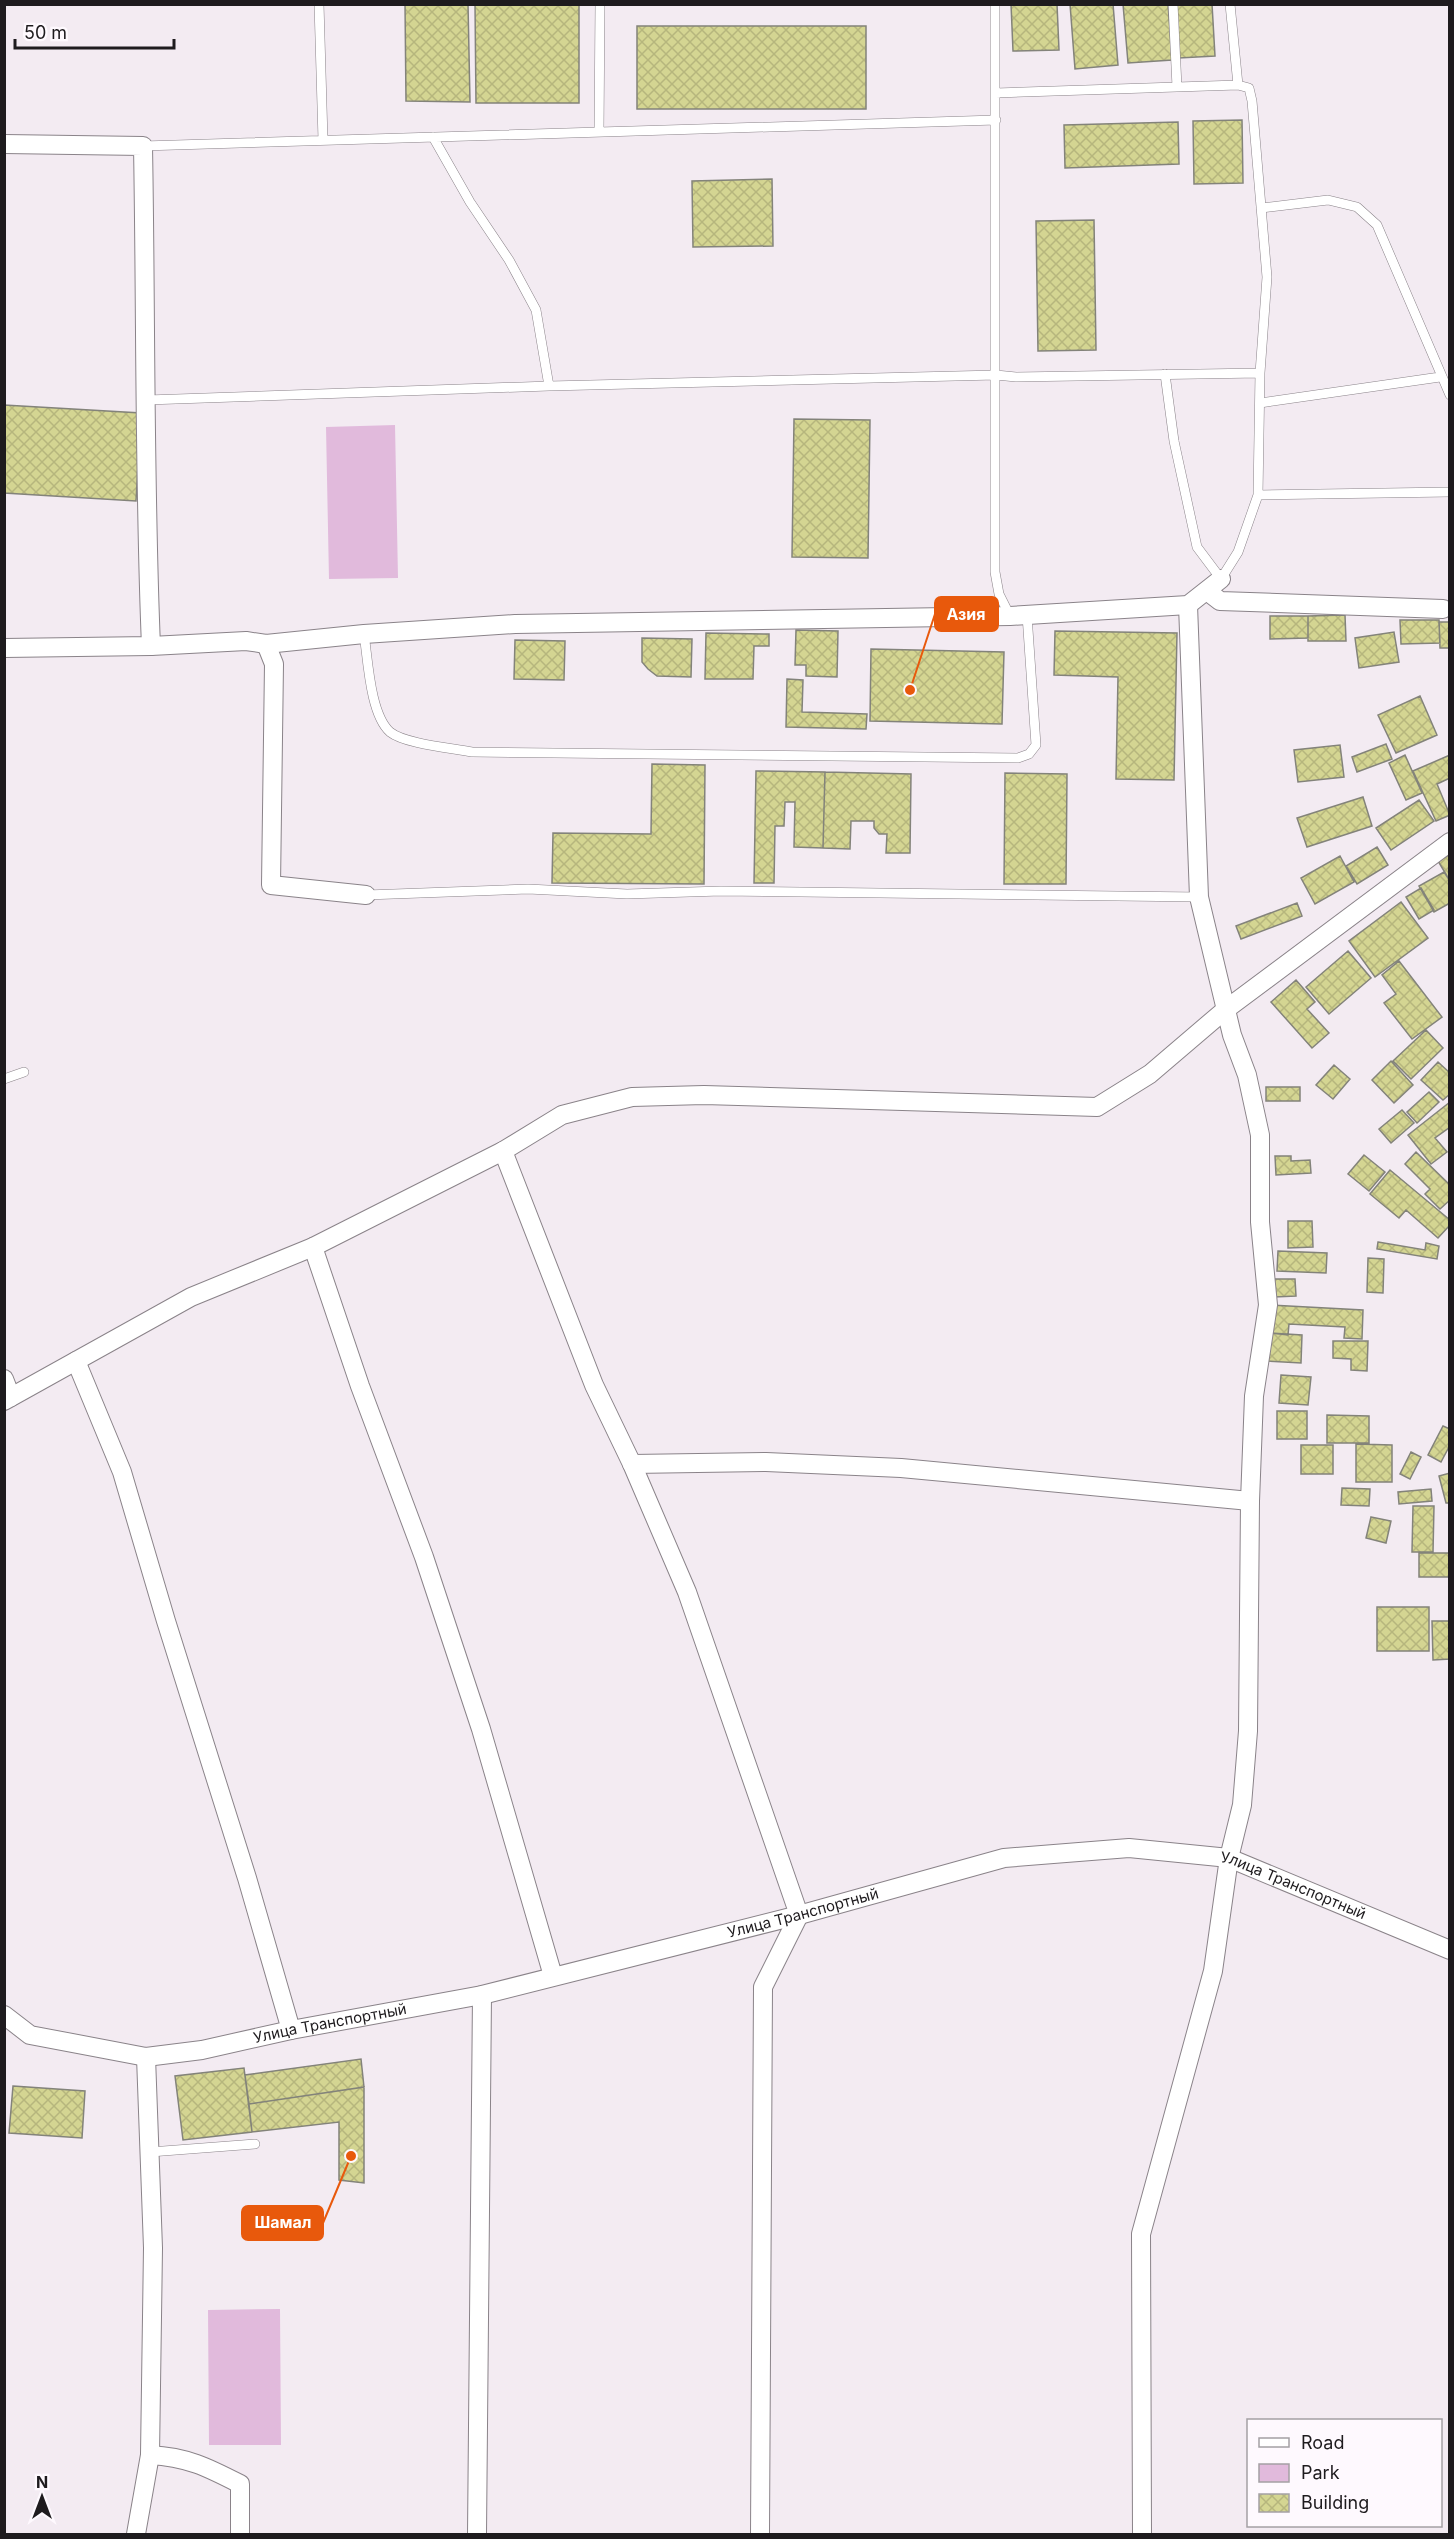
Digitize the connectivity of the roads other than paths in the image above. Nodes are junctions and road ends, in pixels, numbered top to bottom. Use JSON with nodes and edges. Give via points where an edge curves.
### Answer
{"nodes":[{"id":1,"x":319,"y":4,"type":"edge"},
{"id":2,"x":600,"y":4,"type":"edge"},
{"id":3,"x":995,"y":4,"type":"edge"},
{"id":4,"x":1173,"y":4,"type":"edge"},
{"id":5,"x":1230,"y":4,"type":"edge"},
{"id":6,"x":1238,"y":85,"type":"junction"},
{"id":7,"x":1177,"y":87,"type":"junction"},
{"id":8,"x":996,"y":93,"type":"junction"},
{"id":9,"x":996,"y":120,"type":"junction"},
{"id":10,"x":599,"y":132,"type":"junction"},
{"id":11,"x":433,"y":137,"type":"junction"},
{"id":12,"x":323,"y":140,"type":"junction"},
{"id":13,"x":4,"y":144,"type":"edge"},
{"id":14,"x":142,"y":146,"type":"junction"},
{"id":15,"x":1261,"y":208,"type":"junction"},
{"id":16,"x":1260,"y":373,"type":"junction"},
{"id":17,"x":1165,"y":374,"type":"junction"},
{"id":18,"x":996,"y":375,"type":"junction"},
{"id":19,"x":1440,"y":377,"type":"junction"},
{"id":20,"x":549,"y":386,"type":"junction"},
{"id":21,"x":1449,"y":395,"type":"edge"},
{"id":22,"x":147,"y":400,"type":"junction"},
{"id":23,"x":1260,"y":403,"type":"junction"},
{"id":24,"x":1449,"y":492,"type":"edge"},
{"id":25,"x":1258,"y":495,"type":"junction"},
{"id":26,"x":1214,"y":585,"type":"junction"},
{"id":27,"x":1188,"y":605,"type":"junction"},
{"id":28,"x":1443,"y":609,"type":"dead end"},
{"id":29,"x":1019,"y":616,"type":"junction"},
{"id":30,"x":364,"y":634,"type":"junction"},
{"id":31,"x":266,"y":644,"type":"junction"},
{"id":32,"x":151,"y":646,"type":"junction"},
{"id":33,"x":4,"y":648,"type":"edge"},
{"id":34,"x":1449,"y":842,"type":"edge"},
{"id":35,"x":366,"y":895,"type":"joint"},
{"id":36,"x":1199,"y":897,"type":"junction"},
{"id":37,"x":1225,"y":1010,"type":"junction"},
{"id":38,"x":24,"y":1072,"type":"dead end"},
{"id":39,"x":4,"y":1079,"type":"edge"},
{"id":40,"x":503,"y":1151,"type":"junction"},
{"id":41,"x":313,"y":1247,"type":"junction"},
{"id":42,"x":76,"y":1361,"type":"junction"},
{"id":43,"x":4,"y":1379,"type":"edge"},
{"id":44,"x":8,"y":1399,"type":"edge"},
{"id":45,"x":632,"y":1464,"type":"junction"},
{"id":46,"x":1250,"y":1501,"type":"junction"},
{"id":47,"x":1229,"y":1858,"type":"junction"},
{"id":48,"x":799,"y":1915,"type":"junction"},
{"id":49,"x":1449,"y":1950,"type":"edge"},
{"id":50,"x":553,"y":1976,"type":"junction"},
{"id":51,"x":482,"y":1995,"type":"junction"},
{"id":52,"x":4,"y":2015,"type":"edge"},
{"id":53,"x":291,"y":2030,"type":"junction"},
{"id":54,"x":146,"y":2057,"type":"junction"},
{"id":55,"x":255,"y":2144,"type":"dead end"},
{"id":56,"x":150,"y":2152,"type":"junction"},
{"id":57,"x":150,"y":2455,"type":"junction"},
{"id":58,"x":136,"y":2535,"type":"edge"},
{"id":59,"x":240,"y":2535,"type":"edge"},
{"id":60,"x":477,"y":2535,"type":"edge"},
{"id":61,"x":760,"y":2535,"type":"edge"},
{"id":62,"x":1142,"y":2535,"type":"edge"}],
"edges":[{"from":1,"to":12,"type":"lane"},
{"from":2,"to":10,"type":"lane"},
{"from":3,"to":8,"type":"lane"},
{"from":4,"to":7,"type":"lane"},
{"from":5,"to":6,"type":"lane"},
{"from":6,"to":7,"type":"lane"},
{"from":6,"to":15,"type":"lane","via":[[1249,88],[1252,101]]},
{"from":7,"to":8,"type":"lane"},
{"from":8,"to":9,"type":"lane"},
{"from":9,"to":10,"type":"lane"},
{"from":9,"to":18,"type":"lane"},
{"from":10,"to":11,"type":"lane"},
{"from":11,"to":12,"type":"lane"},
{"from":11,"to":20,"type":"lane","via":[[536,310]]},
{"from":12,"to":14,"type":"lane"},
{"from":13,"to":14,"type":"street"},
{"from":14,"to":22,"type":"street"},
{"from":15,"to":16,"type":"lane","via":[[1267,277]]},
{"from":15,"to":19,"type":"lane","via":[[1328,200],[1357,207],[1377,225]]},
{"from":16,"to":17,"type":"lane"},
{"from":16,"to":23,"type":"lane"},
{"from":17,"to":18,"type":"lane"},
{"from":17,"to":26,"type":"lane","via":[[1174,441],[1197,547]]},
{"from":18,"to":20,"type":"lane"},
{"from":18,"to":29,"type":"lane","via":[[995,572],[999,594]]},
{"from":19,"to":21,"type":"lane"},
{"from":19,"to":23,"type":"lane"},
{"from":20,"to":22,"type":"lane"},
{"from":22,"to":32,"type":"street"},
{"from":23,"to":25,"type":"lane"},
{"from":24,"to":25,"type":"lane"},
{"from":25,"to":26,"type":"lane","via":[[1238,552]]},
{"from":26,"to":27,"type":"street"},
{"from":26,"to":28,"type":"street","via":[[1220,601]]},
{"from":27,"to":29,"type":"street"},
{"from":27,"to":36,"type":"street"},
{"from":29,"to":30,"type":"street","via":[[515,624]]},
{"from":29,"to":30,"type":"lane","via":[[1036,745],[1029,754],[1018,758],[462,750],[391,732],[378,714]]},
{"from":30,"to":31,"type":"street"},
{"from":31,"to":32,"type":"street","via":[[246,641]]},
{"from":31,"to":35,"type":"street","via":[[274,664],[271,885]]},
{"from":32,"to":33,"type":"street"},
{"from":34,"to":37,"type":"street"},
{"from":35,"to":36,"type":"lane","via":[[528,889],[627,894],[721,891]]},
{"from":36,"to":37,"type":"street"},
{"from":37,"to":40,"type":"street","via":[[1150,1074],[1097,1107],[704,1095],[632,1097],[562,1115]]},
{"from":37,"to":46,"type":"street","via":[[1247,1075],[1260,1135],[1260,1222],[1268,1305],[1254,1396]]},
{"from":38,"to":39,"type":"lane"},
{"from":40,"to":41,"type":"street"},
{"from":40,"to":45,"type":"street","via":[[594,1385]]},
{"from":41,"to":42,"type":"street","via":[[191,1297]]},
{"from":41,"to":50,"type":"street","via":[[481,1729]]},
{"from":42,"to":44,"type":"street"},
{"from":42,"to":53,"type":"street","via":[[122,1472]]},
{"from":43,"to":44,"type":"street"},
{"from":45,"to":46,"type":"street","via":[[766,1462],[901,1468]]},
{"from":45,"to":48,"type":"street","via":[[687,1592]]},
{"from":46,"to":47,"type":"street","via":[[1248,1731],[1242,1805]]},
{"from":47,"to":48,"type":"street","name":"Улица Транспортный","via":[[1129,1848],[1004,1858]]},
{"from":47,"to":49,"type":"street","name":"Улица Транспортный"},
{"from":47,"to":62,"type":"street","via":[[1213,1971],[1141,2234]]},
{"from":48,"to":50,"type":"street","name":"Улица Транспортный"},
{"from":48,"to":61,"type":"street","via":[[763,1988]]},
{"from":50,"to":51,"type":"street","name":"Улица Транспортный"},
{"from":51,"to":53,"type":"street","name":"Улица Транспортный"},
{"from":51,"to":60,"type":"street"},
{"from":52,"to":54,"type":"street","name":"Улица Транспортный","via":[[30,2035]]},
{"from":53,"to":54,"type":"street","name":"Улица Транспортный","via":[[202,2050]]},
{"from":54,"to":56,"type":"street"},
{"from":55,"to":56,"type":"lane"},
{"from":56,"to":57,"type":"street"},
{"from":57,"to":58,"type":"street"},
{"from":57,"to":59,"type":"street","via":[[198,2462],[240,2484]]}]}
